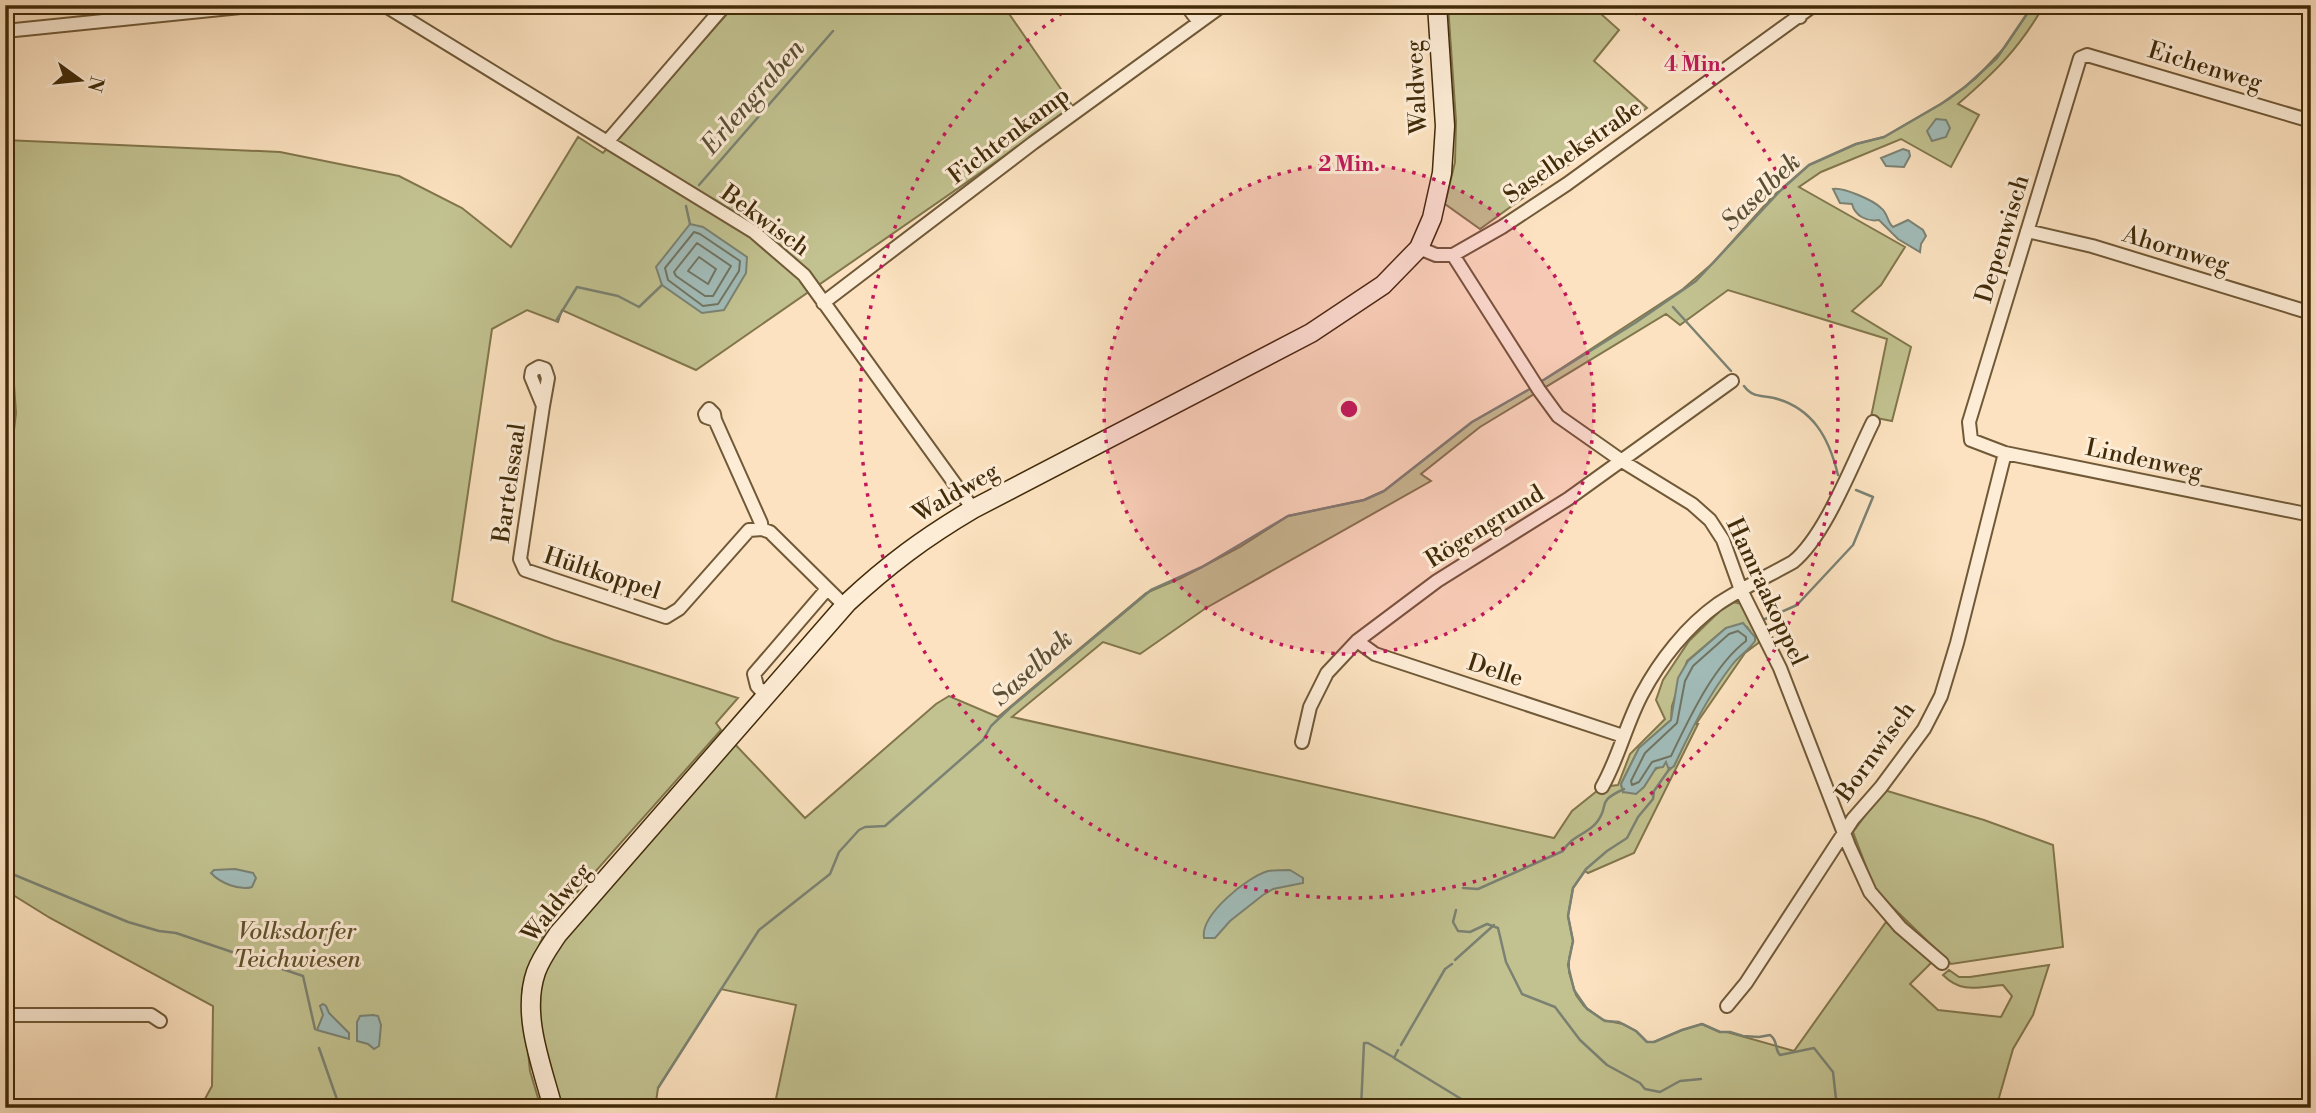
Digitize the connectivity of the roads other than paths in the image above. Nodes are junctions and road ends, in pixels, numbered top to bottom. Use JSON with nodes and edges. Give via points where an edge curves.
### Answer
{"nodes":[{"id":1,"x":260,"y":5,"type":"edge"},
{"id":2,"x":384,"y":5,"type":"edge"},
{"id":3,"x":725,"y":5,"type":"edge"},
{"id":4,"x":1186,"y":5,"type":"edge"},
{"id":5,"x":1223,"y":5,"type":"edge"},
{"id":6,"x":1437,"y":5,"type":"edge"},
{"id":7,"x":1787,"y":5,"type":"edge"},
{"id":8,"x":1815,"y":5,"type":"edge"},
{"id":9,"x":1800,"y":17,"type":"junction"},
{"id":10,"x":1199,"y":22,"type":"junction"},
{"id":11,"x":5,"y":31,"type":"edge"},
{"id":12,"x":2087,"y":55,"type":"joint"},
{"id":13,"x":2311,"y":121,"type":"edge"},
{"id":14,"x":607,"y":142,"type":"junction"},
{"id":15,"x":2027,"y":231,"type":"junction"},
{"id":16,"x":1419,"y":248,"type":"junction"},
{"id":17,"x":1453,"y":255,"type":"junction"},
{"id":18,"x":823,"y":303,"type":"junction"},
{"id":19,"x":2311,"y":313,"type":"edge"},
{"id":20,"x":5,"y":379,"type":"edge"},
{"id":21,"x":1732,"y":381,"type":"dead end"},
{"id":22,"x":543,"y":405,"type":"dead end"},
{"id":23,"x":715,"y":419,"type":"dead end"},
{"id":24,"x":1873,"y":422,"type":"dead end"},
{"id":25,"x":5,"y":425,"type":"edge"},
{"id":26,"x":1971,"y":440,"type":"joint"},
{"id":27,"x":2005,"y":453,"type":"junction"},
{"id":28,"x":1622,"y":461,"type":"junction"},
{"id":29,"x":973,"y":509,"type":"junction"},
{"id":30,"x":2311,"y":515,"type":"edge"},
{"id":31,"x":762,"y":529,"type":"junction"},
{"id":32,"x":522,"y":566,"type":"joint"},
{"id":33,"x":827,"y":589,"type":"junction"},
{"id":34,"x":1741,"y":590,"type":"junction"},
{"id":35,"x":845,"y":606,"type":"junction"},
{"id":36,"x":1357,"y":641,"type":"junction"},
{"id":37,"x":766,"y":696,"type":"junction"},
{"id":38,"x":1623,"y":736,"type":"junction"},
{"id":39,"x":1302,"y":742,"type":"dead end"},
{"id":40,"x":1601,"y":787,"type":"dead end"},
{"id":41,"x":1844,"y":833,"type":"junction"},
{"id":42,"x":1942,"y":962,"type":"dead end"},
{"id":43,"x":1727,"y":1006,"type":"dead end"},
{"id":44,"x":5,"y":1015,"type":"edge"},
{"id":45,"x":160,"y":1021,"type":"dead end"},
{"id":46,"x":553,"y":1108,"type":"edge"}],
"edges":[{"from":1,"to":11,"type":"street"},
{"from":2,"to":14,"type":"street","name":"Bekwisch"},
{"from":3,"to":14,"type":"street"},
{"from":4,"to":10,"type":"street"},
{"from":5,"to":10,"type":"street","name":"Fichtenkamp"},
{"from":6,"to":16,"type":"main road","name":"Waldweg","via":[[1446,126],[1443,173]]},
{"from":7,"to":9,"type":"street"},
{"from":8,"to":9,"type":"street","name":"Saselbekstraße"},
{"from":9,"to":17,"type":"street","name":"Saselbekstraße","via":[[1567,184]]},
{"from":10,"to":18,"type":"street","name":"Fichtenkamp"},
{"from":12,"to":13,"type":"street","name":"Eichenweg"},
{"from":12,"to":15,"type":"street","name":"Depenwisch","via":[[2080,58]]},
{"from":14,"to":18,"type":"street","name":"Bekwisch","via":[[754,232],[804,275]]},
{"from":15,"to":19,"type":"street","name":"Ahornweg","via":[[2092,246]]},
{"from":15,"to":26,"type":"street","name":"Depenwisch","via":[[1969,422]]},
{"from":16,"to":17,"type":"street"},
{"from":16,"to":29,"type":"main road","name":"Waldweg","via":[[1383,285],[1311,333]]},
{"from":17,"to":28,"type":"street","name":"Hamraakoppel","via":[[1558,416]]},
{"from":18,"to":29,"type":"street","name":"Bekwisch"},
{"from":20,"to":25,"type":"street"},
{"from":21,"to":28,"type":"street","name":"Rögengrund"},
{"from":22,"to":32,"type":"street","name":"Bartelssaal"},
{"from":23,"to":31,"type":"street"},
{"from":24,"to":34,"type":"street","via":[[1811,543],[1793,562]]},
{"from":26,"to":27,"type":"street","name":"Lindenweg"},
{"from":27,"to":30,"type":"street","name":"Lindenweg"},
{"from":27,"to":41,"type":"street","name":"Bornwisch","via":[[1941,696],[1924,729]]},
{"from":28,"to":34,"type":"street","name":"Hamraakoppel","via":[[1710,520],[1723,540]]},
{"from":28,"to":36,"type":"street","name":"Rögengrund","via":[[1437,581]]},
{"from":29,"to":35,"type":"main road","name":"Waldweg","via":[[885,568]]},
{"from":31,"to":32,"type":"street","name":"Hültkoppel","via":[[749,530],[671,614],[659,616]]},
{"from":31,"to":33,"type":"street"},
{"from":33,"to":35,"type":"street"},
{"from":33,"to":37,"type":"street","via":[[754,674]]},
{"from":34,"to":38,"type":"street","via":[[1707,613],[1677,644],[1643,692]]},
{"from":34,"to":41,"type":"street","name":"Hamraakoppel","via":[[1780,668]]},
{"from":35,"to":37,"type":"main road","name":"Waldweg"},
{"from":36,"to":38,"type":"street","name":"Delle","via":[[1375,653]]},
{"from":36,"to":39,"type":"street","name":"Rögengrund","via":[[1327,673],[1310,707]]},
{"from":37,"to":46,"type":"main road","name":"Waldweg","via":[[542,958],[532,985],[533,1029]]},
{"from":38,"to":40,"type":"street"},
{"from":41,"to":42,"type":"street","name":"Hamraakoppel","via":[[1877,902]]},
{"from":41,"to":43,"type":"street","name":"Bornwisch"},
{"from":44,"to":45,"type":"street","via":[[151,1015]]}]}
